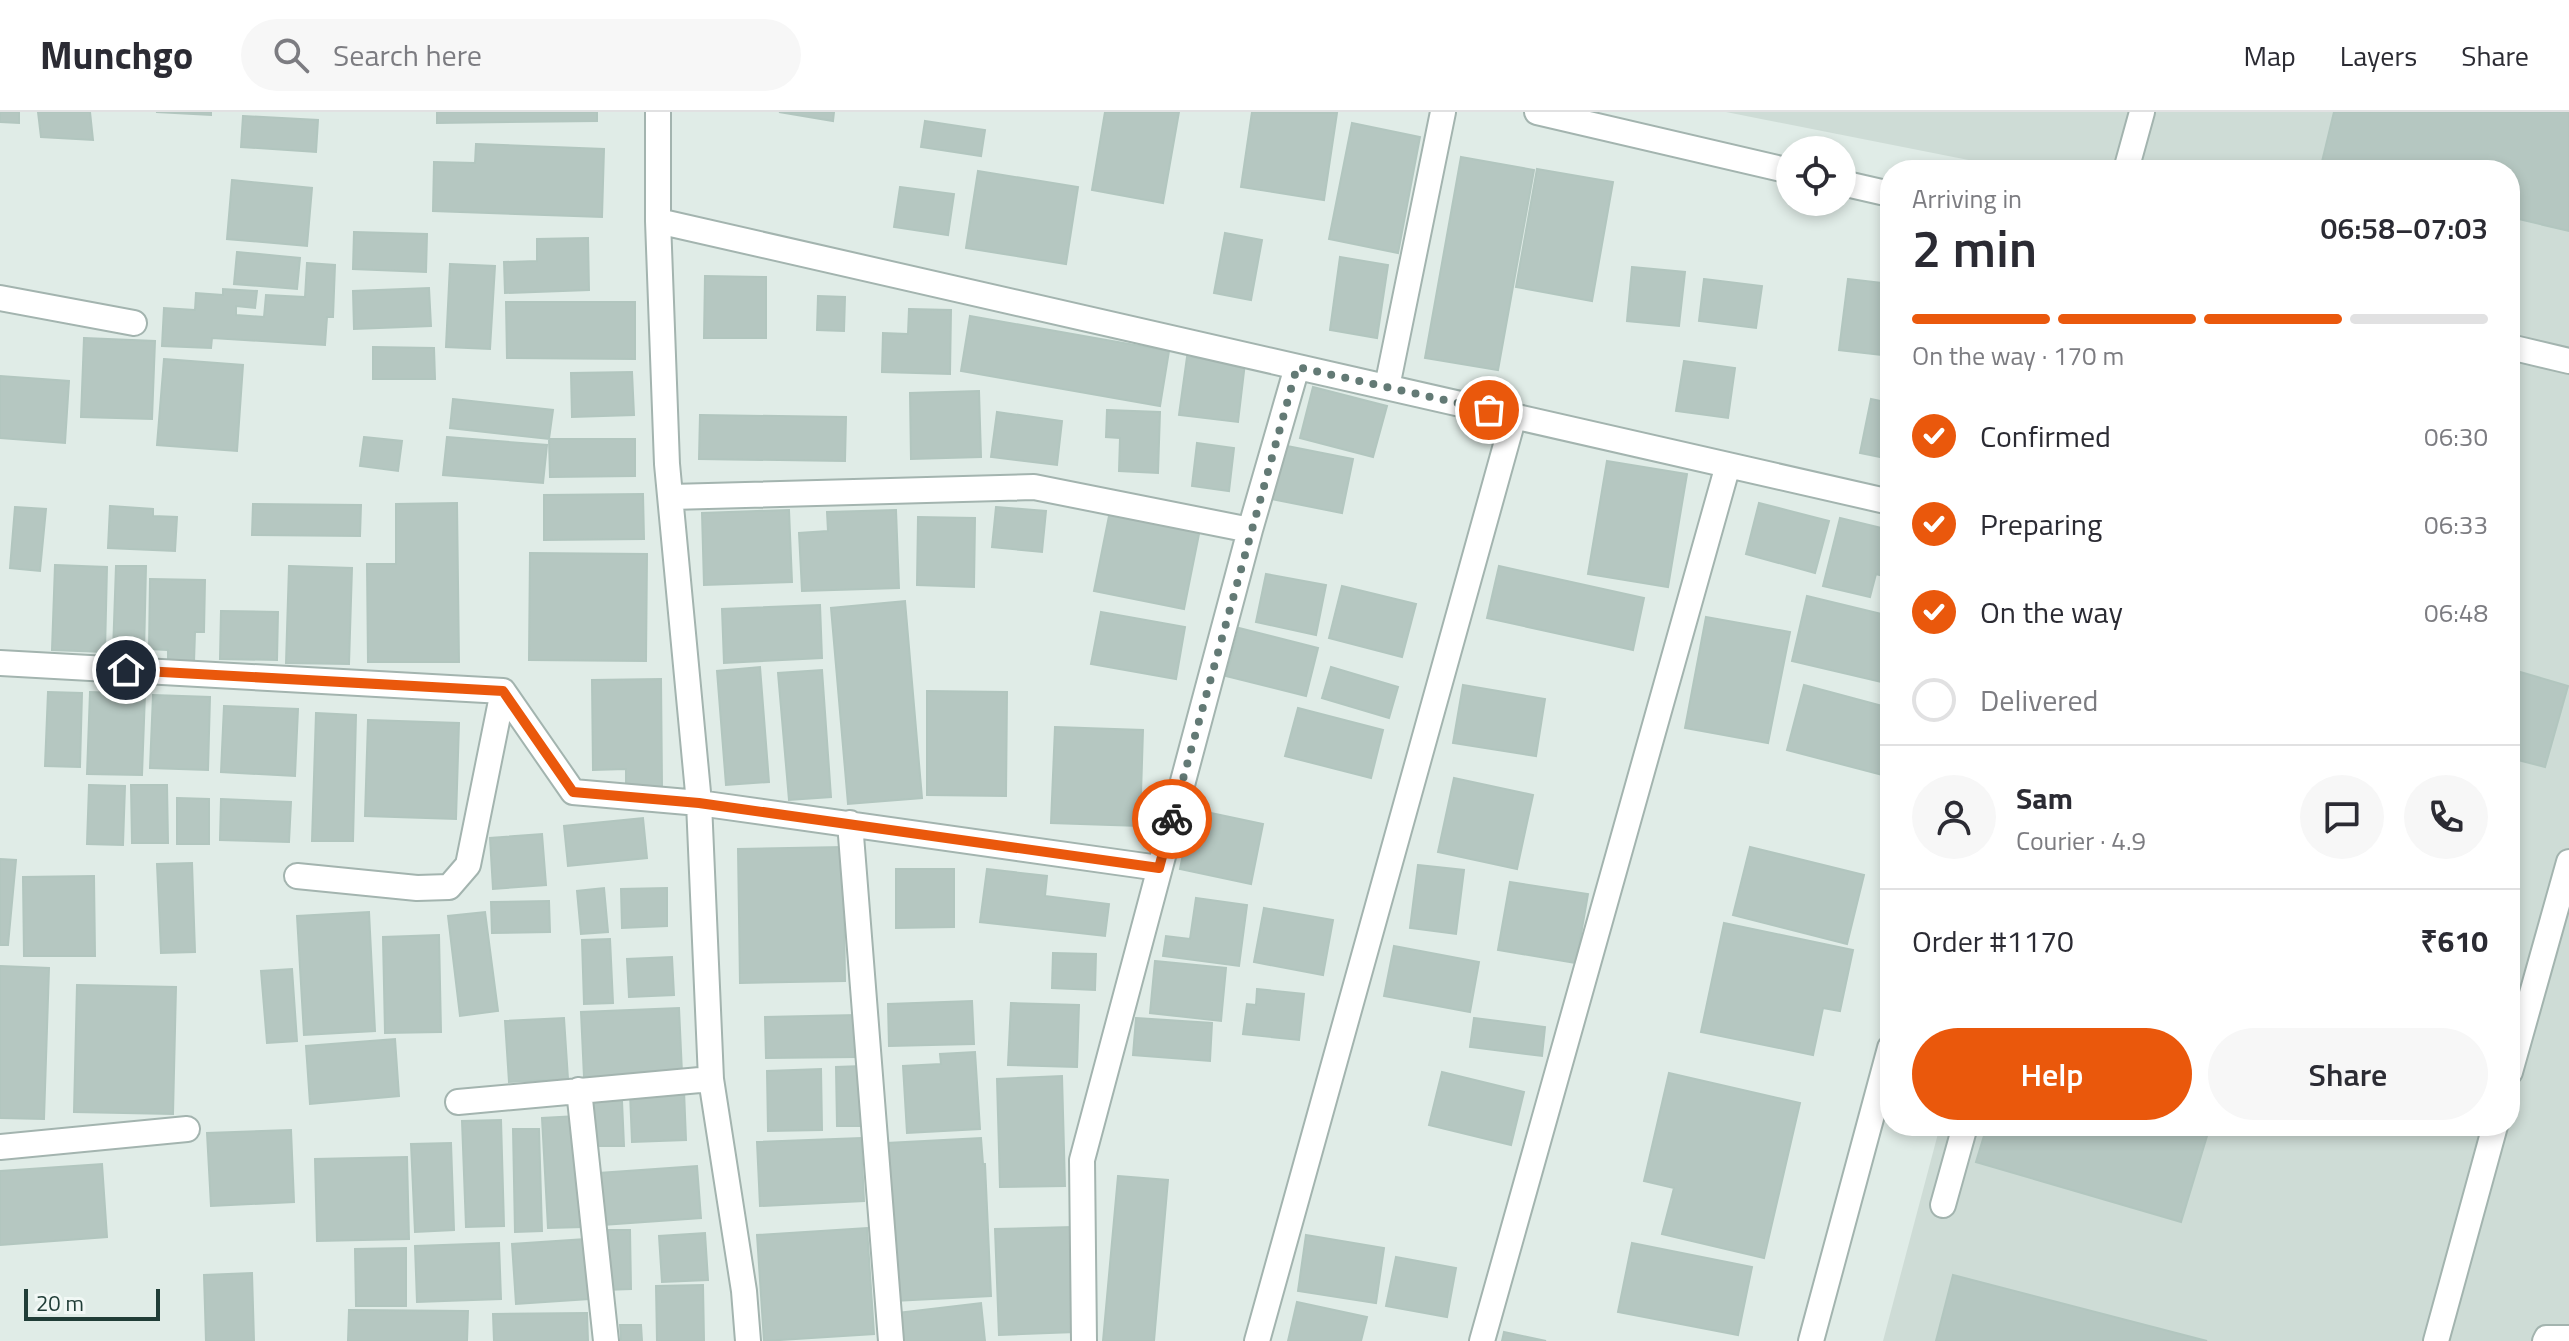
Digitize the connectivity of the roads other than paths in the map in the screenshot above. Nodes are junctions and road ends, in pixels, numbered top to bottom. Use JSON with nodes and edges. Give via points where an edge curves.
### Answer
{"nodes":[{"id":1,"x":658,"y":112,"type":"edge"},
{"id":2,"x":1443,"y":112,"type":"edge"},
{"id":3,"x":1537,"y":112,"type":"edge"},
{"id":4,"x":2142,"y":112,"type":"edge"},
{"id":5,"x":2129,"y":160,"type":"edge"},
{"id":6,"x":1776,"y":168,"type":"edge"},
{"id":7,"x":1856,"y":186,"type":"edge"},
{"id":8,"x":1880,"y":192,"type":"edge"},
{"id":9,"x":658,"y":221,"type":"junction"},
{"id":10,"x":0,"y":298,"type":"edge"},
{"id":11,"x":134,"y":323,"type":"dead end"},
{"id":12,"x":2520,"y":349,"type":"edge"},
{"id":13,"x":2569,"y":361,"type":"edge"},
{"id":14,"x":1297,"y":367,"type":"junction"},
{"id":15,"x":1387,"y":387,"type":"junction"},
{"id":16,"x":1514,"y":416,"type":"junction"},
{"id":17,"x":1728,"y":465,"type":"junction"},
{"id":18,"x":671,"y":497,"type":"junction"},
{"id":19,"x":1880,"y":500,"type":"edge"},
{"id":20,"x":1250,"y":530,"type":"junction"},
{"id":21,"x":0,"y":663,"type":"edge"},
{"id":22,"x":503,"y":691,"type":"junction"},
{"id":23,"x":699,"y":803,"type":"junction"},
{"id":24,"x":850,"y":823,"type":"junction"},
{"id":25,"x":2569,"y":862,"type":"edge"},
{"id":26,"x":1159,"y":868,"type":"junction"},
{"id":27,"x":297,"y":876,"type":"dead end"},
{"id":28,"x":2520,"y":1036,"type":"edge"},
{"id":29,"x":711,"y":1079,"type":"junction"},
{"id":30,"x":1880,"y":1085,"type":"edge"},
{"id":31,"x":579,"y":1090,"type":"junction"},
{"id":32,"x":458,"y":1102,"type":"dead end"},
{"id":33,"x":187,"y":1129,"type":"dead end"},
{"id":34,"x":1962,"y":1136,"type":"edge"},
{"id":35,"x":2492,"y":1136,"type":"edge"},
{"id":36,"x":0,"y":1147,"type":"edge"},
{"id":37,"x":1943,"y":1205,"type":"dead end"},
{"id":38,"x":2569,"y":1337,"type":"edge"},
{"id":39,"x":606,"y":1341,"type":"edge"},
{"id":40,"x":748,"y":1341,"type":"edge"},
{"id":41,"x":891,"y":1341,"type":"edge"},
{"id":42,"x":1084,"y":1341,"type":"edge"},
{"id":43,"x":1257,"y":1341,"type":"edge"},
{"id":44,"x":1482,"y":1341,"type":"edge"},
{"id":45,"x":1811,"y":1341,"type":"edge"},
{"id":46,"x":2436,"y":1341,"type":"edge"},
{"id":47,"x":2544,"y":1341,"type":"edge"}],
"edges":[{"from":1,"to":9,"type":"street"},
{"from":2,"to":15,"type":"street"},
{"from":3,"to":6,"type":"street"},
{"from":4,"to":5,"type":"street"},
{"from":7,"to":8,"type":"street"},
{"from":9,"to":14,"type":"street"},
{"from":9,"to":18,"type":"street"},
{"from":10,"to":11,"type":"street"},
{"from":12,"to":13,"type":"street"},
{"from":14,"to":15,"type":"street"},
{"from":14,"to":20,"type":"street"},
{"from":15,"to":16,"type":"street"},
{"from":16,"to":17,"type":"street"},
{"from":16,"to":43,"type":"street"},
{"from":17,"to":19,"type":"street"},
{"from":17,"to":44,"type":"street"},
{"from":18,"to":20,"type":"street","via":[[1034,487]]},
{"from":18,"to":23,"type":"street"},
{"from":20,"to":26,"type":"street"},
{"from":21,"to":22,"type":"street"},
{"from":22,"to":23,"type":"street","via":[[573,792]]},
{"from":22,"to":27,"type":"street","via":[[468,865],[449,887]]},
{"from":23,"to":24,"type":"street"},
{"from":23,"to":29,"type":"street"},
{"from":24,"to":26,"type":"street"},
{"from":24,"to":41,"type":"street"},
{"from":25,"to":28,"type":"street"},
{"from":26,"to":42,"type":"street","via":[[1082,1160]]},
{"from":29,"to":31,"type":"street"},
{"from":29,"to":40,"type":"street"},
{"from":30,"to":45,"type":"street"},
{"from":31,"to":32,"type":"street"},
{"from":31,"to":39,"type":"street"},
{"from":33,"to":36,"type":"street"},
{"from":34,"to":37,"type":"street"},
{"from":35,"to":46,"type":"street"},
{"from":38,"to":47,"type":"lane"}]}
